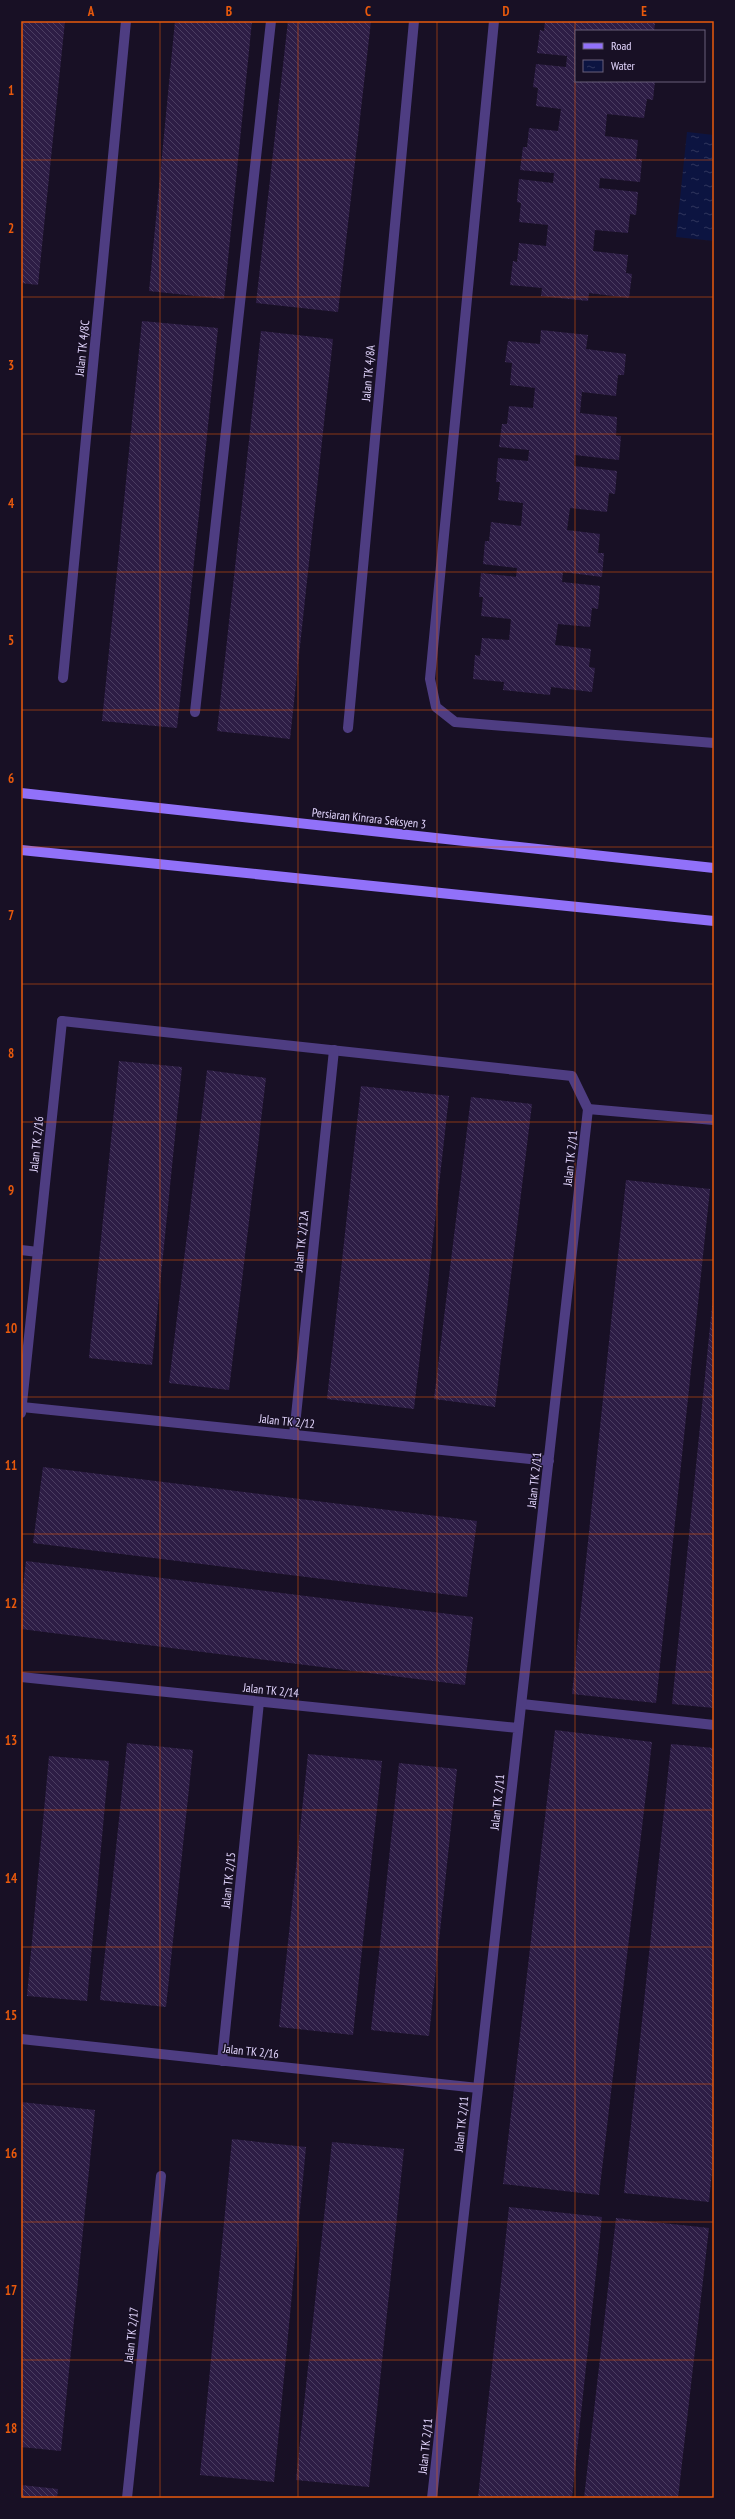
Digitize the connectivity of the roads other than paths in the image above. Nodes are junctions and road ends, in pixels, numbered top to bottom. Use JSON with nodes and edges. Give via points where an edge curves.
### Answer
{"nodes":[{"id":1,"x":126,"y":21,"type":"edge"},
{"id":2,"x":271,"y":21,"type":"edge"},
{"id":3,"x":414,"y":21,"type":"edge"},
{"id":4,"x":494,"y":21,"type":"edge"},
{"id":5,"x":62,"y":678,"type":"dead end"},
{"id":6,"x":195,"y":712,"type":"dead end"},
{"id":7,"x":348,"y":728,"type":"dead end"},
{"id":8,"x":714,"y":743,"type":"edge"},
{"id":9,"x":21,"y":792,"type":"edge"},
{"id":10,"x":21,"y":850,"type":"edge"},
{"id":11,"x":714,"y":868,"type":"edge"},
{"id":12,"x":714,"y":921,"type":"edge"},
{"id":13,"x":334,"y":1050,"type":"junction"},
{"id":14,"x":588,"y":1109,"type":"junction"},
{"id":15,"x":714,"y":1120,"type":"edge"},
{"id":16,"x":21,"y":1250,"type":"edge"},
{"id":17,"x":38,"y":1252,"type":"junction"},
{"id":18,"x":21,"y":1410,"type":"edge"},
{"id":19,"x":294,"y":1435,"type":"junction"},
{"id":20,"x":549,"y":1461,"type":"junction"},
{"id":21,"x":21,"y":1677,"type":"edge"},
{"id":22,"x":259,"y":1702,"type":"junction"},
{"id":23,"x":522,"y":1704,"type":"junction"},
{"id":24,"x":714,"y":1725,"type":"edge"},
{"id":25,"x":518,"y":1728,"type":"junction"},
{"id":26,"x":21,"y":2039,"type":"edge"},
{"id":27,"x":222,"y":2061,"type":"junction"},
{"id":28,"x":478,"y":2088,"type":"junction"},
{"id":29,"x":160,"y":2176,"type":"dead end"},
{"id":30,"x":127,"y":2498,"type":"edge"},
{"id":31,"x":432,"y":2498,"type":"edge"}],
"edges":[{"from":1,"to":5,"type":"street","name":"Jalan TK 4/8C"},
{"from":2,"to":6,"type":"street"},
{"from":3,"to":7,"type":"street","name":"Jalan TK 4/8A"},
{"from":4,"to":8,"type":"street","via":[[430,679],[436,707],[455,722]]},
{"from":9,"to":11,"type":"main road","name":"Persiaran Kinrara Seksyen 3"},
{"from":10,"to":12,"type":"main road"},
{"from":13,"to":14,"type":"street","via":[[572,1076]]},
{"from":13,"to":17,"type":"street","name":"Jalan TK 2/16","via":[[62,1021]]},
{"from":13,"to":19,"type":"street","name":"Jalan TK 2/12A"},
{"from":14,"to":15,"type":"street"},
{"from":14,"to":20,"type":"street","name":"Jalan TK 2/11"},
{"from":16,"to":17,"type":"street"},
{"from":17,"to":18,"type":"street","name":"Jalan TK 2/16"},
{"from":18,"to":19,"type":"street","name":"Jalan TK 2/12"},
{"from":19,"to":20,"type":"street","name":"Jalan TK 2/12"},
{"from":20,"to":23,"type":"street","name":"Jalan TK 2/11"},
{"from":21,"to":22,"type":"street","name":"Jalan TK 2/14"},
{"from":22,"to":25,"type":"street","name":"Jalan TK 2/14"},
{"from":22,"to":27,"type":"street","name":"Jalan TK 2/15"},
{"from":23,"to":24,"type":"street"},
{"from":23,"to":25,"type":"street","name":"Jalan TK 2/11"},
{"from":25,"to":28,"type":"street","name":"Jalan TK 2/11"},
{"from":26,"to":27,"type":"street","name":"Jalan TK 2/16"},
{"from":27,"to":28,"type":"street","name":"Jalan TK 2/16"},
{"from":28,"to":31,"type":"street","name":"Jalan TK 2/11"},
{"from":29,"to":30,"type":"street","name":"Jalan TK 2/17"}]}
